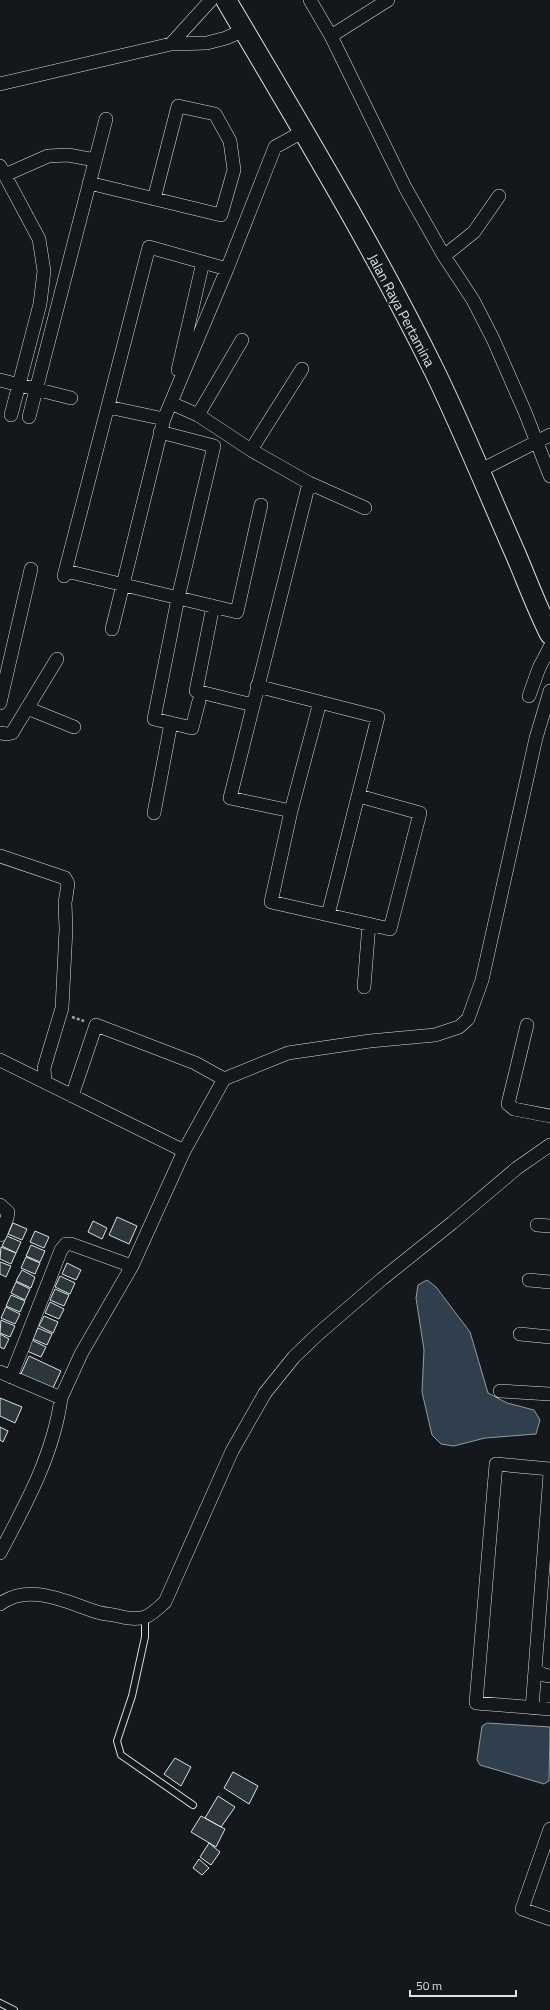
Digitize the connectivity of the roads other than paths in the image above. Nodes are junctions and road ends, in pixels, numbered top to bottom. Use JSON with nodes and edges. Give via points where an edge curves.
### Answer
{"nodes":[{"id":1,"x":211,"y":0,"type":"edge"},
{"id":2,"x":226,"y":0,"type":"edge"},
{"id":3,"x":310,"y":0,"type":"edge"},
{"id":4,"x":388,"y":0,"type":"edge"},
{"id":5,"x":244,"y":30,"type":"junction"},
{"id":6,"x":331,"y":36,"type":"junction"},
{"id":7,"x":171,"y":44,"type":"junction"},
{"id":8,"x":0,"y":84,"type":"edge"},
{"id":9,"x":106,"y":119,"type":"dead end"},
{"id":10,"x":304,"y":131,"type":"junction"},
{"id":11,"x":95,"y":160,"type":"junction"},
{"id":12,"x":2,"y":170,"type":"edge"},
{"id":13,"x":89,"y":183,"type":"junction"},
{"id":14,"x":499,"y":196,"type":"dead end"},
{"id":15,"x":154,"y":199,"type":"junction"},
{"id":16,"x":444,"y":256,"type":"junction"},
{"id":17,"x":202,"y":262,"type":"junction"},
{"id":18,"x":227,"y":269,"type":"junction"},
{"id":19,"x":242,"y":340,"type":"dead end"},
{"id":20,"x":302,"y":369,"type":"dead end"},
{"id":21,"x":0,"y":380,"type":"edge"},
{"id":22,"x":19,"y":385,"type":"junction"},
{"id":23,"x":36,"y":389,"type":"junction"},
{"id":24,"x":71,"y":398,"type":"dead end"},
{"id":25,"x":171,"y":402,"type":"junction"},
{"id":26,"x":108,"y":407,"type":"junction"},
{"id":27,"x":11,"y":415,"type":"dead end"},
{"id":28,"x":198,"y":415,"type":"junction"},
{"id":29,"x":29,"y":417,"type":"dead end"},
{"id":30,"x":164,"y":419,"type":"junction"},
{"id":31,"x":160,"y":432,"type":"junction"},
{"id":32,"x":550,"y":435,"type":"edge"},
{"id":33,"x":536,"y":440,"type":"junction"},
{"id":34,"x":251,"y":450,"type":"junction"},
{"id":35,"x":479,"y":471,"type":"junction"},
{"id":36,"x":550,"y":476,"type":"edge"},
{"id":37,"x":309,"y":483,"type":"junction"},
{"id":38,"x":261,"y":505,"type":"dead end"},
{"id":39,"x":365,"y":508,"type":"dead end"},
{"id":40,"x":31,"y":569,"type":"dead end"},
{"id":41,"x":122,"y":585,"type":"junction"},
{"id":42,"x":178,"y":598,"type":"junction"},
{"id":43,"x":213,"y":606,"type":"junction"},
{"id":44,"x":112,"y":629,"type":"dead end"},
{"id":45,"x":550,"y":634,"type":"edge"},
{"id":46,"x":550,"y":647,"type":"edge"},
{"id":47,"x":57,"y":659,"type":"dead end"},
{"id":48,"x":257,"y":686,"type":"junction"},
{"id":49,"x":550,"y":691,"type":"edge"},
{"id":50,"x":529,"y":696,"type":"dead end"},
{"id":51,"x":199,"y":701,"type":"dead end"},
{"id":52,"x":320,"y":702,"type":"junction"},
{"id":53,"x":0,"y":703,"type":"edge"},
{"id":54,"x":252,"y":705,"type":"junction"},
{"id":55,"x":27,"y":708,"type":"junction"},
{"id":56,"x":171,"y":723,"type":"junction"},
{"id":57,"x":74,"y":727,"type":"dead end"},
{"id":58,"x":0,"y":732,"type":"edge"},
{"id":59,"x":359,"y":796,"type":"junction"},
{"id":60,"x":291,"y":811,"type":"junction"},
{"id":61,"x":154,"y":813,"type":"dead end"},
{"id":62,"x":0,"y":856,"type":"edge"},
{"id":63,"x":328,"y":915,"type":"junction"},
{"id":64,"x":369,"y":924,"type":"junction"},
{"id":65,"x":364,"y":987,"type":"dead end"},
{"id":66,"x":527,"y":1025,"type":"dead end"},
{"id":67,"x":0,"y":1060,"type":"edge"},
{"id":68,"x":224,"y":1080,"type":"junction"},
{"id":69,"x":45,"y":1082,"type":"junction"},
{"id":70,"x":72,"y":1096,"type":"junction"},
{"id":71,"x":550,"y":1116,"type":"edge"},
{"id":72,"x":550,"y":1145,"type":"edge"},
{"id":73,"x":184,"y":1151,"type":"junction"},
{"id":74,"x":0,"y":1205,"type":"edge"},
{"id":75,"x":0,"y":1235,"type":"edge"},
{"id":76,"x":132,"y":1266,"type":"junction"},
{"id":77,"x":529,"y":1280,"type":"dead end"},
{"id":78,"x":550,"y":1282,"type":"edge"},
{"id":79,"x":520,"y":1334,"type":"dead end"},
{"id":80,"x":550,"y":1337,"type":"edge"},
{"id":81,"x":5,"y":1375,"type":"edge"},
{"id":82,"x":500,"y":1391,"type":"dead end"},
{"id":83,"x":550,"y":1394,"type":"edge"},
{"id":84,"x":61,"y":1398,"type":"junction"},
{"id":85,"x":550,"y":1469,"type":"edge"},
{"id":86,"x":550,"y":1474,"type":"edge"},
{"id":87,"x":0,"y":1553,"type":"edge"},
{"id":88,"x":0,"y":1604,"type":"edge"},
{"id":89,"x":145,"y":1617,"type":"junction"},
{"id":90,"x":535,"y":1670,"type":"junction"},
{"id":91,"x":550,"y":1676,"type":"edge"},
{"id":92,"x":532,"y":1708,"type":"junction"},
{"id":93,"x":550,"y":1709,"type":"edge"},
{"id":94,"x":193,"y":1805,"type":"dead end"},
{"id":95,"x":550,"y":1829,"type":"edge"},
{"id":96,"x":545,"y":1859,"type":"edge"},
{"id":97,"x":550,"y":1919,"type":"edge"},
{"id":98,"x":0,"y":2003,"type":"edge"},
{"id":99,"x":14,"y":2010,"type":"edge"}],
"edges":[{"from":1,"to":7,"type":"street"},
{"from":2,"to":5,"type":"main road","name":"Jalan Raya Pertamina"},
{"from":3,"to":6,"type":"street"},
{"from":4,"to":6,"type":"street"},
{"from":5,"to":7,"type":"street","via":[[207,43]]},
{"from":5,"to":10,"type":"main road","name":"Jalan Raya Pertamina"},
{"from":6,"to":16,"type":"street","via":[[403,183]]},
{"from":7,"to":8,"type":"street"},
{"from":9,"to":11,"type":"street"},
{"from":10,"to":18,"type":"street","via":[[275,147]]},
{"from":10,"to":35,"type":"main road","name":"Jalan Raya Pertamina","via":[[398,300],[435,372]]},
{"from":11,"to":12,"type":"street","via":[[68,155],[48,156]]},
{"from":11,"to":13,"type":"street"},
{"from":12,"to":22,"type":"street","via":[[39,239],[44,271],[40,304]]},
{"from":13,"to":15,"type":"street"},
{"from":13,"to":23,"type":"street"},
{"from":14,"to":16,"type":"street","via":[[474,232]]},
{"from":15,"to":15,"type":"street","via":[[221,215],[234,170],[230,141],[215,114],[178,106]]},
{"from":16,"to":33,"type":"street","via":[[473,300],[493,339]]},
{"from":17,"to":18,"type":"street"},
{"from":17,"to":25,"type":"street"},
{"from":17,"to":26,"type":"street","via":[[149,246]]},
{"from":18,"to":25,"type":"street"},
{"from":19,"to":28,"type":"street"},
{"from":20,"to":34,"type":"street"},
{"from":21,"to":22,"type":"street"},
{"from":22,"to":23,"type":"street"},
{"from":22,"to":27,"type":"street"},
{"from":23,"to":24,"type":"street"},
{"from":23,"to":29,"type":"street"},
{"from":25,"to":28,"type":"street"},
{"from":25,"to":30,"type":"street"},
{"from":26,"to":30,"type":"street"},
{"from":26,"to":41,"type":"street","via":[[65,574]]},
{"from":28,"to":34,"type":"street"},
{"from":30,"to":31,"type":"street"},
{"from":31,"to":41,"type":"street"},
{"from":31,"to":42,"type":"street","via":[[214,446]]},
{"from":32,"to":33,"type":"street"},
{"from":33,"to":35,"type":"street"},
{"from":33,"to":36,"type":"street"},
{"from":34,"to":37,"type":"street"},
{"from":35,"to":45,"type":"main road","name":"Jalan Raya Pertamina","via":[[536,607]]},
{"from":37,"to":39,"type":"street"},
{"from":37,"to":48,"type":"street"},
{"from":38,"to":43,"type":"street","via":[[237,612]]},
{"from":40,"to":53,"type":"street"},
{"from":41,"to":42,"type":"street"},
{"from":41,"to":44,"type":"street"},
{"from":42,"to":43,"type":"street"},
{"from":42,"to":56,"type":"street","via":[[154,719]]},
{"from":43,"to":54,"type":"street","via":[[196,691]]},
{"from":46,"to":50,"type":"street"},
{"from":47,"to":55,"type":"street"},
{"from":48,"to":52,"type":"street"},
{"from":48,"to":54,"type":"street"},
{"from":49,"to":68,"type":"street","via":[[536,738],[482,980],[468,1019],[459,1027],[435,1035],[288,1053]]},
{"from":51,"to":56,"type":"street","via":[[192,728]]},
{"from":52,"to":59,"type":"street","via":[[378,717]]},
{"from":52,"to":60,"type":"street"},
{"from":54,"to":60,"type":"street","via":[[230,798]]},
{"from":55,"to":57,"type":"street"},
{"from":55,"to":58,"type":"street","via":[[12,732]]},
{"from":56,"to":61,"type":"street"},
{"from":59,"to":63,"type":"street"},
{"from":59,"to":64,"type":"street","via":[[420,813],[390,929]]},
{"from":60,"to":63,"type":"street","via":[[271,902]]},
{"from":62,"to":69,"type":"street","via":[[67,880],[68,884],[65,903],[62,1008],[44,1068]]},
{"from":63,"to":64,"type":"street"},
{"from":64,"to":65,"type":"street"},
{"from":66,"to":71,"type":"street","via":[[508,1104],[514,1109]]},
{"from":67,"to":69,"type":"street"},
{"from":68,"to":70,"type":"street","via":[[195,1062],[96,1025]]},
{"from":68,"to":73,"type":"street"},
{"from":69,"to":70,"type":"street"},
{"from":70,"to":73,"type":"street"},
{"from":72,"to":89,"type":"street","via":[[517,1168],[382,1279],[294,1357],[265,1393],[232,1451],[165,1602]]},
{"from":73,"to":76,"type":"street"},
{"from":74,"to":75,"type":"street","via":[[8,1212]]},
{"from":76,"to":81,"type":"street","via":[[66,1244]]},
{"from":76,"to":84,"type":"street","via":[[81,1354]]},
{"from":77,"to":78,"type":"street"},
{"from":79,"to":80,"type":"street"},
{"from":81,"to":84,"type":"street"},
{"from":82,"to":83,"type":"street"},
{"from":84,"to":87,"type":"street","via":[[49,1451]]},
{"from":85,"to":92,"type":"street","via":[[496,1464],[476,1703]]},
{"from":86,"to":90,"type":"street"},
{"from":88,"to":89,"type":"street","via":[[29,1593],[65,1600],[95,1612]]},
{"from":89,"to":94,"type":"lane","via":[[144,1638],[132,1696],[117,1741],[120,1755]]},
{"from":90,"to":91,"type":"street"},
{"from":90,"to":92,"type":"street"},
{"from":92,"to":93,"type":"street"},
{"from":95,"to":96,"type":"street"},
{"from":96,"to":97,"type":"street","via":[[522,1909]]},
{"from":98,"to":99,"type":"lane"}]}
